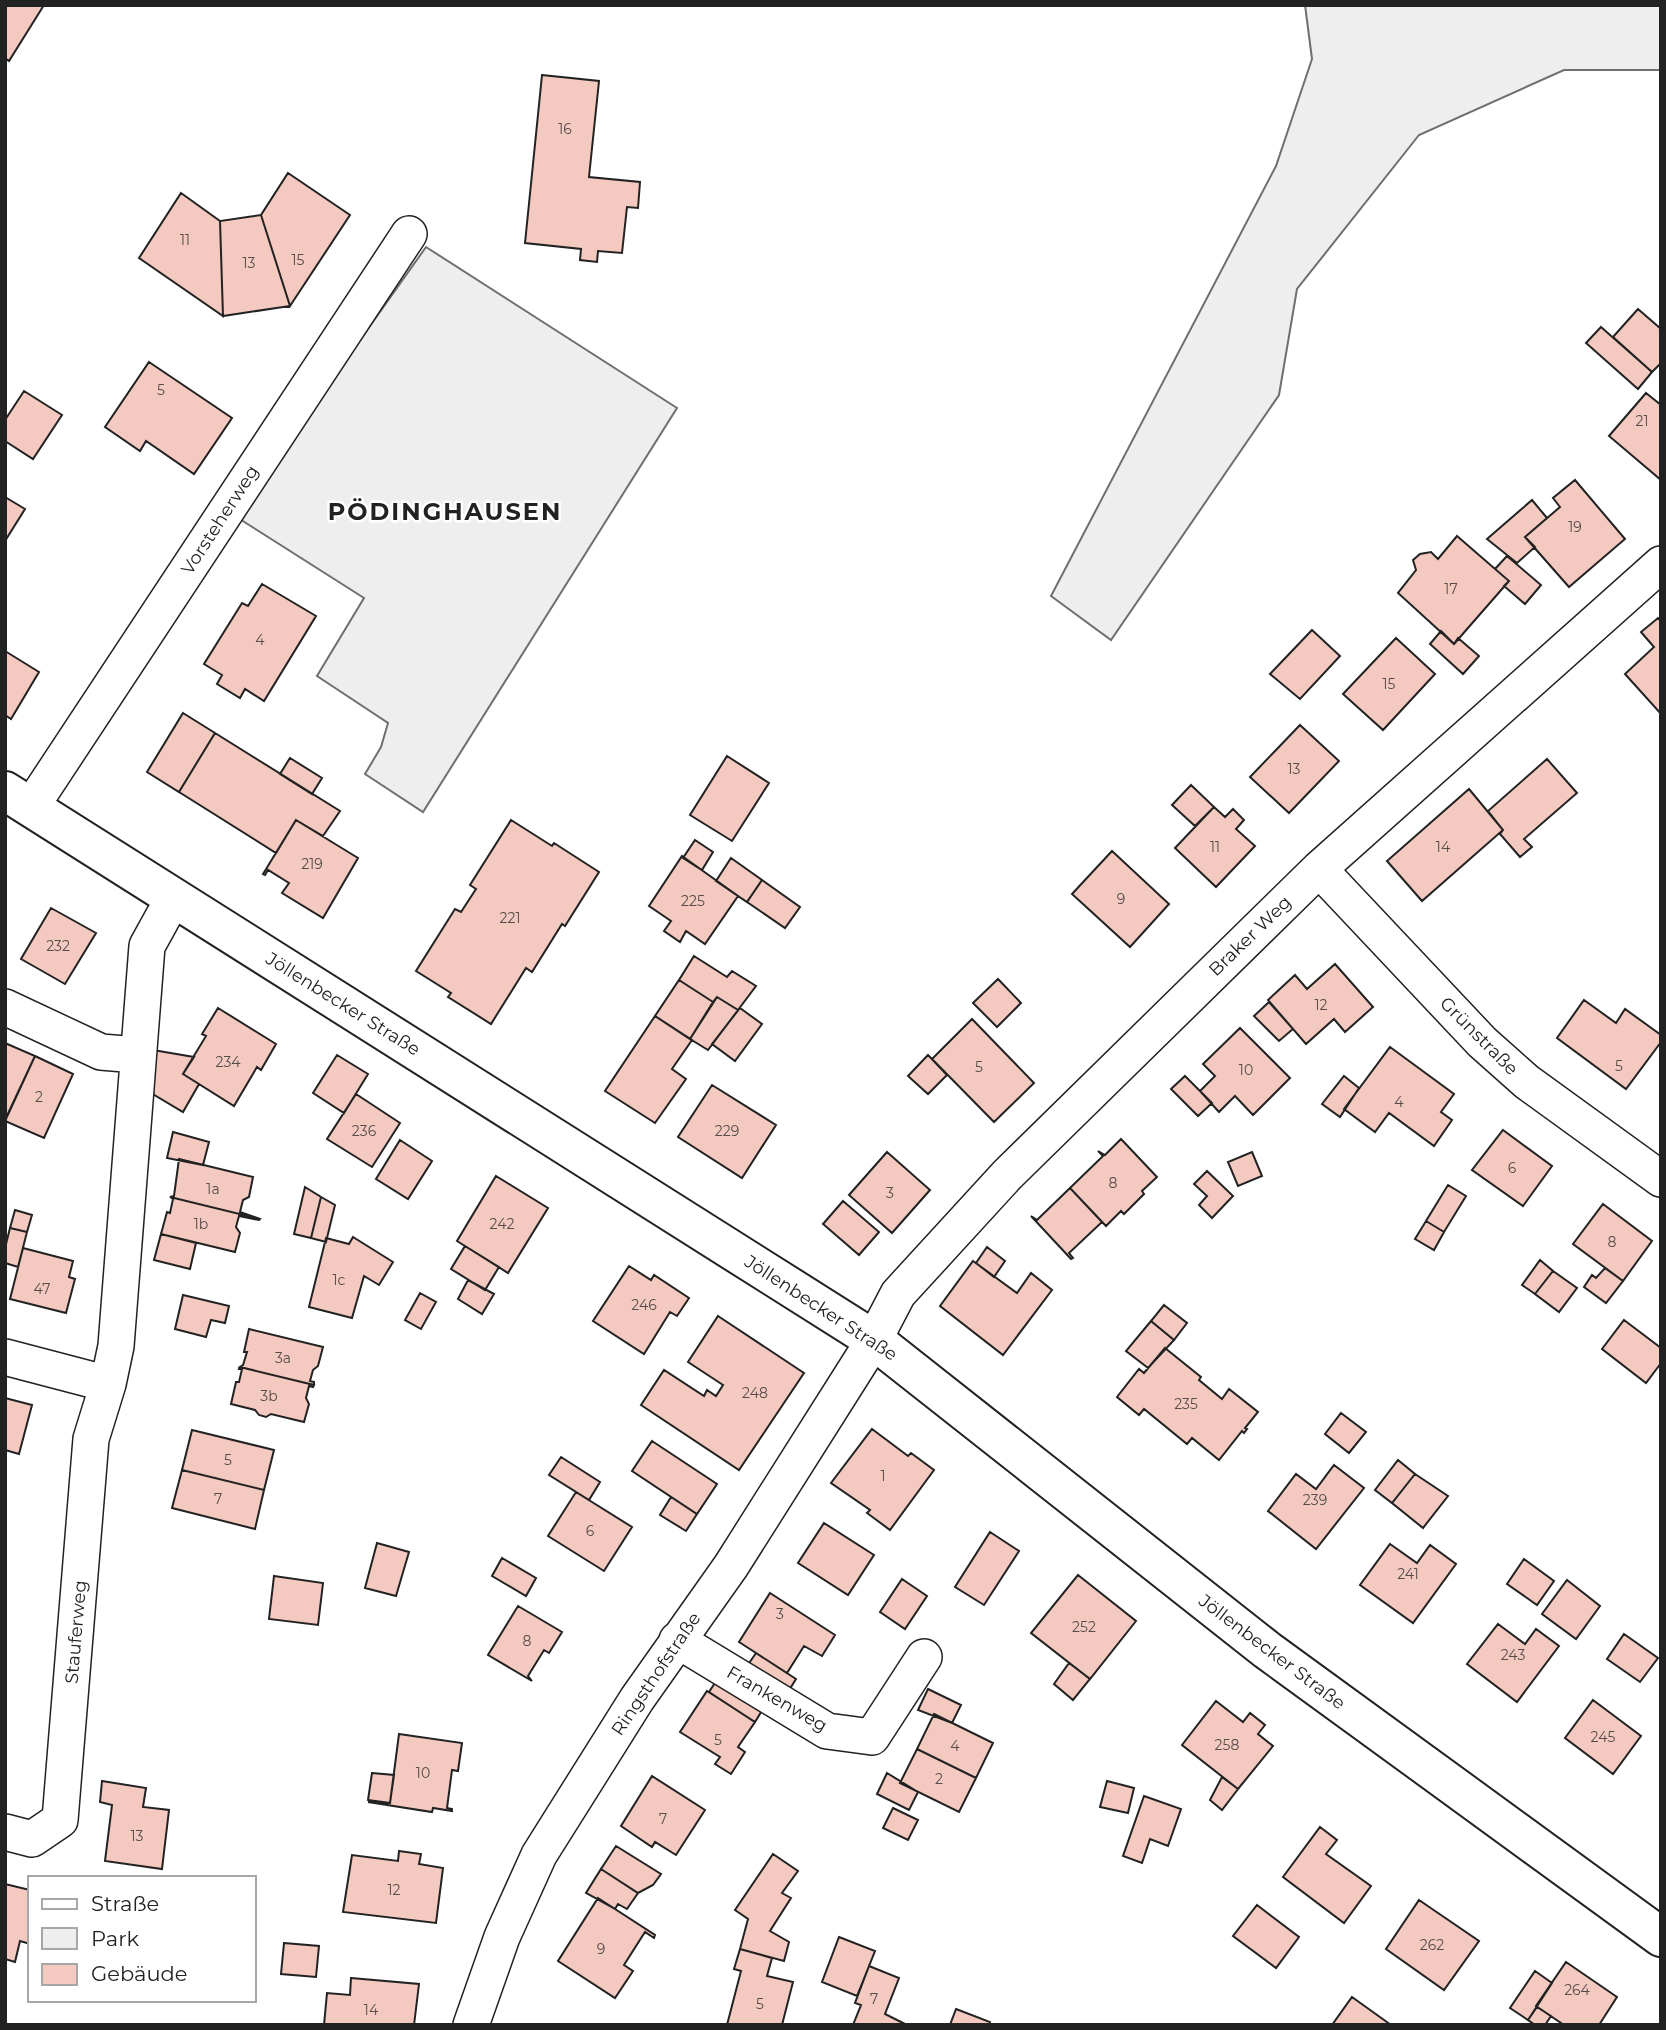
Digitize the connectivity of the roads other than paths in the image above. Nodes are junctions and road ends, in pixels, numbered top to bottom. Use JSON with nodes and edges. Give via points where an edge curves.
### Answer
{"nodes":[{"id":1,"x":409,"y":234,"type":"dead end"},
{"id":2,"x":1661,"y":564,"type":"edge"},
{"id":3,"x":18,"y":799,"type":"edge"},
{"id":4,"x":1320,"y":869,"type":"junction"},
{"id":5,"x":174,"y":897,"type":"junction"},
{"id":6,"x":5,"y":1007,"type":"edge"},
{"id":7,"x":137,"y":1055,"type":"junction"},
{"id":8,"x":1661,"y":1179,"type":"edge"},
{"id":9,"x":874,"y":1340,"type":"junction"},
{"id":10,"x":5,"y":1357,"type":"edge"},
{"id":11,"x":108,"y":1384,"type":"junction"},
{"id":12,"x":677,"y":1640,"type":"junction"},
{"id":13,"x":924,"y":1657,"type":"dead end"},
{"id":14,"x":5,"y":1832,"type":"edge"},
{"id":15,"x":1661,"y":1937,"type":"edge"},
{"id":16,"x":474,"y":2024,"type":"edge"}],
"edges":[{"from":1,"to":3,"type":"street","name":"Vorsteherweg"},
{"from":2,"to":4,"type":"street","name":"Braker Weg"},
{"from":3,"to":5,"type":"main road","name":"Jöllenbecker Straße"},
{"from":4,"to":8,"type":"street","name":"Grünstraße","via":[[1482,1042],[1527,1082]]},
{"from":4,"to":9,"type":"street","name":"Braker Weg","via":[[1007,1175],[898,1294]]},
{"from":5,"to":7,"type":"street","name":"Stauferweg","via":[[147,946]]},
{"from":5,"to":9,"type":"main road","name":"Jöllenbecker Straße"},
{"from":6,"to":7,"type":"street","via":[[100,1052]]},
{"from":7,"to":11,"type":"street","name":"Stauferweg","via":[[116,1346]]},
{"from":9,"to":12,"type":"street","name":"Ringsthofstraße","via":[[731,1566]]},
{"from":9,"to":15,"type":"main road","name":"Jöllenbecker Straße","via":[[1267,1650]]},
{"from":10,"to":11,"type":"street"},
{"from":11,"to":14,"type":"street","name":"Stauferweg","via":[[91,1439],[61,1820],[32,1839]]},
{"from":12,"to":13,"type":"street","name":"Frankenweg","via":[[827,1731],[872,1737]]},
{"from":12,"to":16,"type":"street","name":"Ringsthofstraße","via":[[539,1855],[502,1937]]}]}
